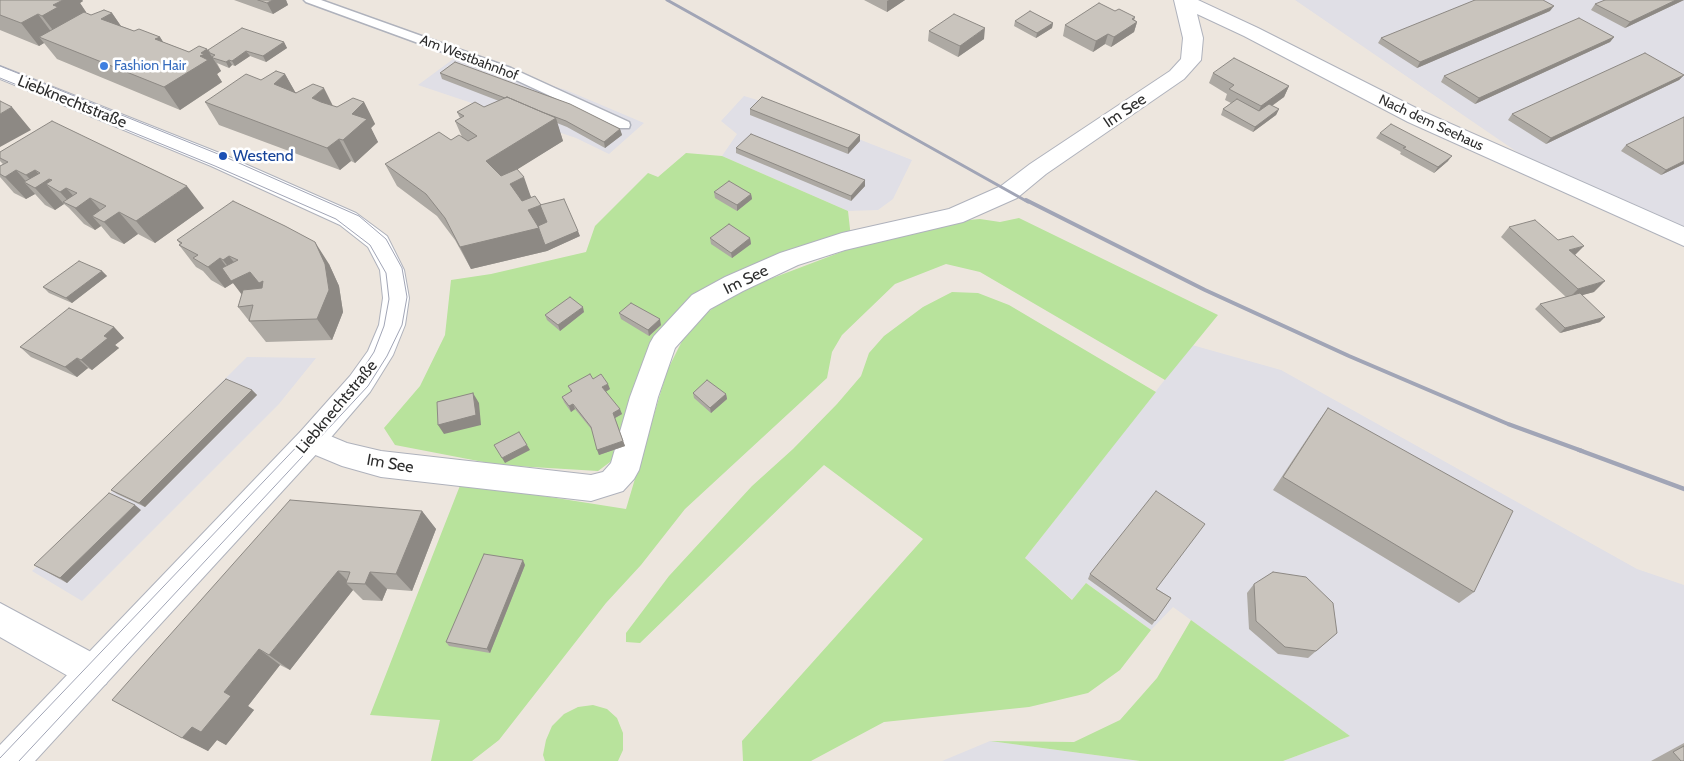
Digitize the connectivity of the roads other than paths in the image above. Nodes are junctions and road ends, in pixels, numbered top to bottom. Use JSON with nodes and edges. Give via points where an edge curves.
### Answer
{"nodes":[{"id":1,"x":310,"y":0,"type":"edge"},
{"id":2,"x":1183,"y":1,"type":"edge"},
{"id":3,"x":0,"y":72,"type":"edge"},
{"id":4,"x":624,"y":125,"type":"dead end"},
{"id":5,"x":1684,"y":237,"type":"edge"},
{"id":6,"x":311,"y":440,"type":"junction"},
{"id":7,"x":0,"y":619,"type":"edge"},
{"id":8,"x":94,"y":672,"type":"junction"},
{"id":9,"x":10,"y":761,"type":"edge"}],
"edges":[{"from":1,"to":4,"type":"lane","name":"Am Westbahnhof","via":[[507,71]]},
{"from":2,"to":5,"type":"street","name":"Nach dem Seehaus","via":[[1416,118]]},
{"from":2,"to":6,"type":"street","name":"Im See","via":[[1193,38],[1190,60],[1178,75],[1009,192],[955,216],[842,242],[789,259],[701,302],[663,343],[624,470],[612,482],[591,488],[381,464],[342,454]]},
{"from":3,"to":6,"type":"street","name":"Liebknechtstraße","via":[[219,161],[348,219],[378,242],[392,270],[396,298],[392,325],[380,354],[360,384]]},
{"from":6,"to":8,"type":"street","name":"Liebknechtstraße"},
{"from":7,"to":8,"type":"street"},
{"from":8,"to":9,"type":"street","name":"Liebknechtstraße"}]}
